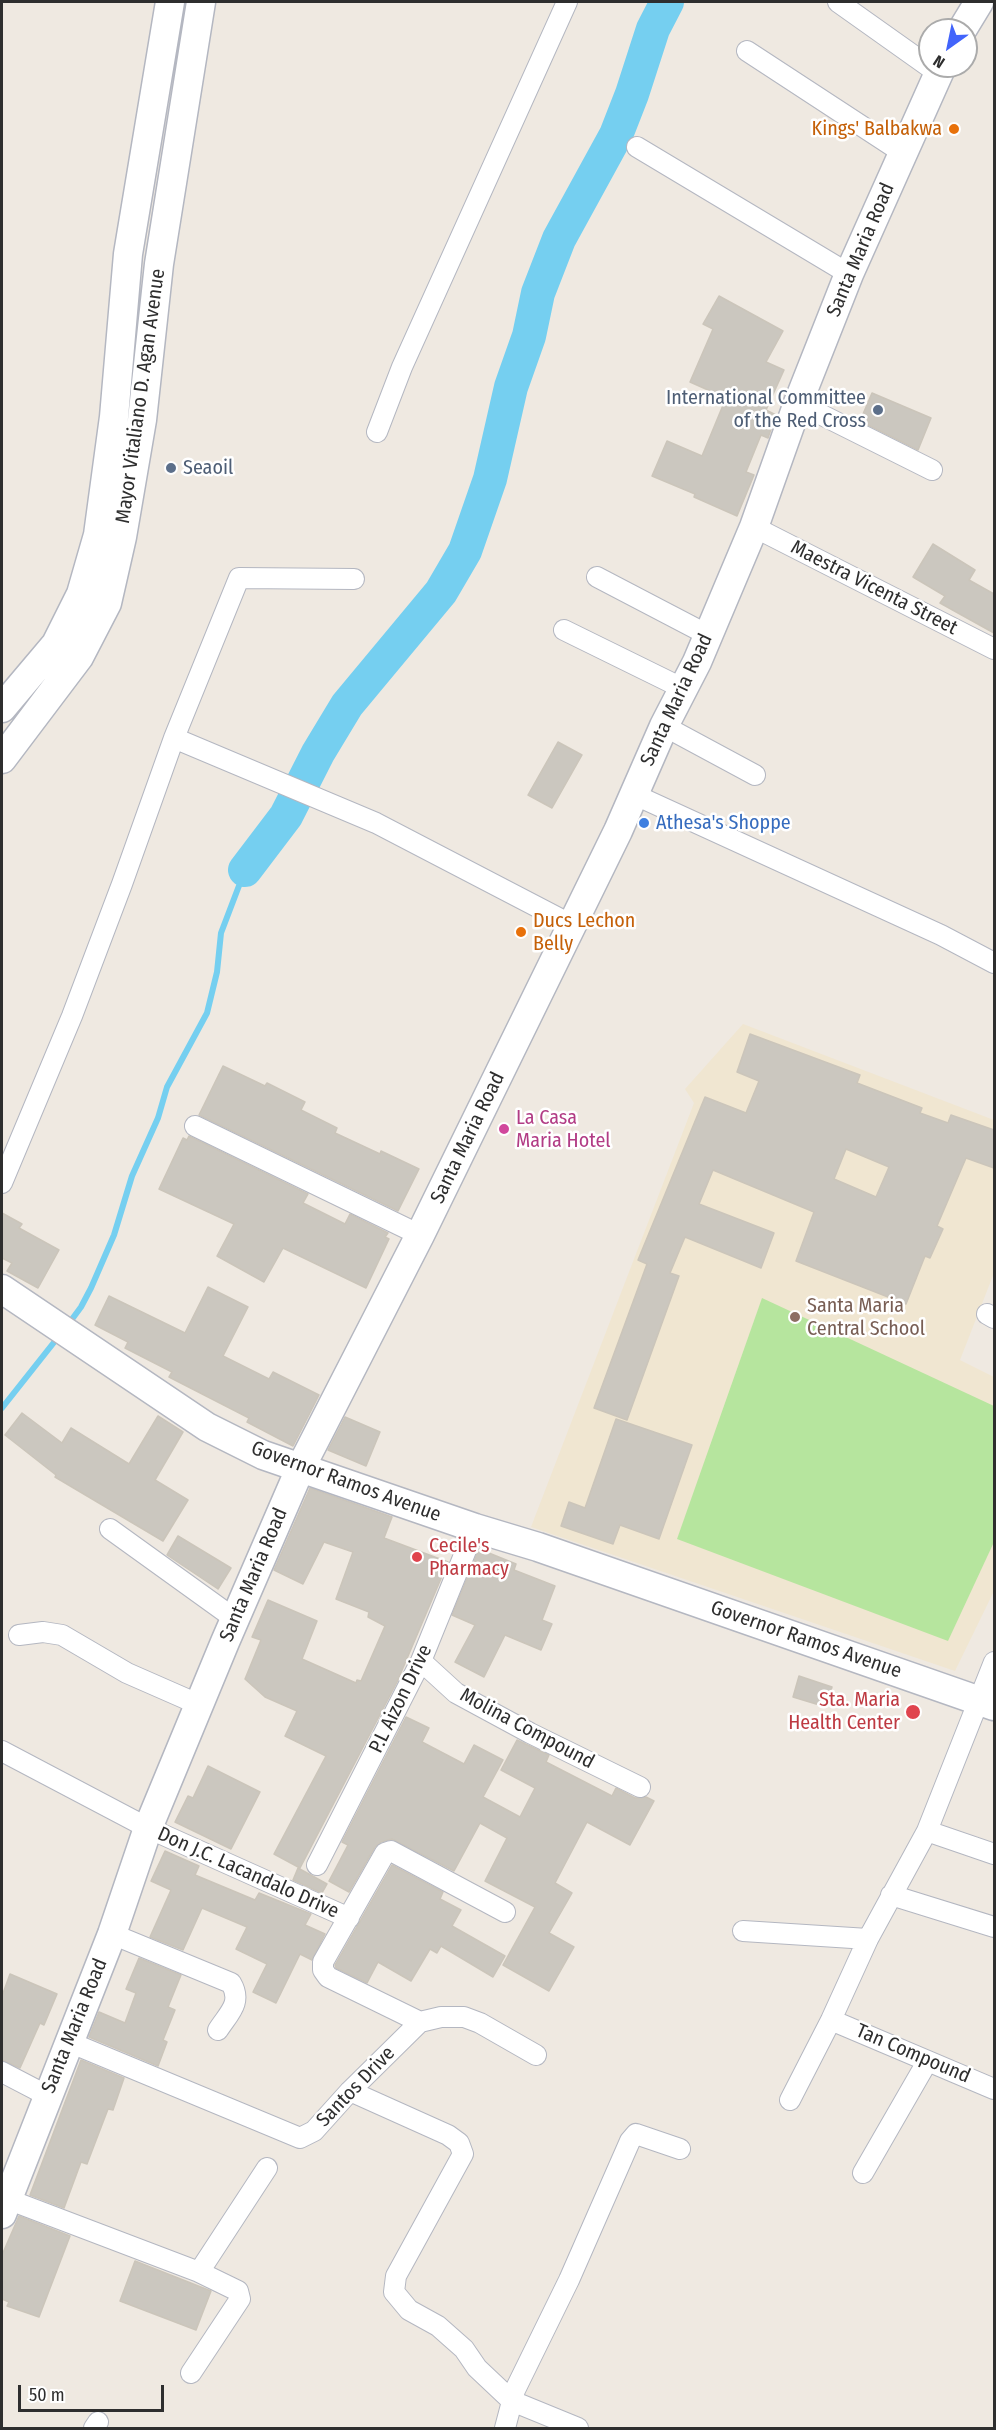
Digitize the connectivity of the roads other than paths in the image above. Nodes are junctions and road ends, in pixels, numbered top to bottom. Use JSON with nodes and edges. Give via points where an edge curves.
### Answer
{"nodes":[{"id":1,"x":170,"y":2,"type":"edge"},
{"id":2,"x":201,"y":2,"type":"edge"},
{"id":3,"x":567,"y":2,"type":"edge"},
{"id":4,"x":838,"y":2,"type":"edge"},
{"id":5,"x":979,"y":2,"type":"edge"},
{"id":6,"x":969,"y":18,"type":"edge"},
{"id":7,"x":747,"y":51,"type":"dead end"},
{"id":8,"x":918,"y":55,"type":"edge"},
{"id":9,"x":936,"y":78,"type":"edge"},
{"id":10,"x":637,"y":147,"type":"dead end"},
{"id":11,"x":903,"y":153,"type":"junction"},
{"id":12,"x":849,"y":274,"type":"junction"},
{"id":13,"x":121,"y":332,"type":"junction"},
{"id":14,"x":152,"y":333,"type":"junction"},
{"id":15,"x":798,"y":403,"type":"junction"},
{"id":16,"x":376,"y":432,"type":"dead end"},
{"id":17,"x":932,"y":470,"type":"dead end"},
{"id":18,"x":754,"y":527,"type":"junction"},
{"id":19,"x":597,"y":577,"type":"dead end"},
{"id":20,"x":354,"y":579,"type":"dead end"},
{"id":21,"x":564,"y":630,"type":"dead end"},
{"id":22,"x":708,"y":635,"type":"junction"},
{"id":23,"x":994,"y":649,"type":"edge"},
{"id":24,"x":68,"y":651,"type":"junction"},
{"id":25,"x":684,"y":689,"type":"junction"},
{"id":26,"x":2,"y":708,"type":"edge"},
{"id":27,"x":664,"y":726,"type":"junction"},
{"id":28,"x":174,"y":738,"type":"junction"},
{"id":29,"x":2,"y":759,"type":"edge"},
{"id":30,"x":755,"y":774,"type":"dead end"},
{"id":31,"x":633,"y":794,"type":"junction"},
{"id":32,"x":572,"y":925,"type":"junction"},
{"id":33,"x":994,"y":963,"type":"edge"},
{"id":34,"x":195,"y":1126,"type":"dead end"},
{"id":35,"x":2,"y":1183,"type":"edge"},
{"id":36,"x":420,"y":1235,"type":"junction"},
{"id":37,"x":2,"y":1289,"type":"edge"},
{"id":38,"x":300,"y":1469,"type":"junction"},
{"id":39,"x":475,"y":1528,"type":"junction"},
{"id":40,"x":110,"y":1529,"type":"dead end"},
{"id":41,"x":235,"y":1619,"type":"junction"},
{"id":42,"x":19,"y":1635,"type":"dead end"},
{"id":43,"x":421,"y":1661,"type":"junction"},
{"id":44,"x":994,"y":1662,"type":"edge"},
{"id":45,"x":987,"y":1703,"type":"edge"},
{"id":46,"x":200,"y":1705,"type":"junction"},
{"id":47,"x":2,"y":1751,"type":"edge"},
{"id":48,"x":640,"y":1787,"type":"dead end"},
{"id":49,"x":148,"y":1828,"type":"junction"},
{"id":50,"x":927,"y":1831,"type":"junction"},
{"id":51,"x":994,"y":1854,"type":"edge"},
{"id":52,"x":317,"y":1865,"type":"dead end"},
{"id":53,"x":891,"y":1895,"type":"junction"},
{"id":54,"x":505,"y":1912,"type":"dead end"},
{"id":55,"x":349,"y":1918,"type":"junction"},
{"id":56,"x":994,"y":1927,"type":"edge"},
{"id":57,"x":743,"y":1931,"type":"dead end"},
{"id":58,"x":112,"y":1934,"type":"junction"},
{"id":59,"x":868,"y":1939,"type":"junction"},
{"id":60,"x":831,"y":2020,"type":"junction"},
{"id":61,"x":420,"y":2022,"type":"junction"},
{"id":62,"x":218,"y":2030,"type":"dead end"},
{"id":63,"x":69,"y":2043,"type":"junction"},
{"id":64,"x":536,"y":2055,"type":"dead end"},
{"id":65,"x":927,"y":2062,"type":"junction"},
{"id":66,"x":2,"y":2072,"type":"edge"},
{"id":67,"x":994,"y":2089,"type":"edge"},
{"id":68,"x":350,"y":2091,"type":"junction"},
{"id":69,"x":48,"y":2096,"type":"junction"},
{"id":70,"x":790,"y":2100,"type":"dead end"},
{"id":71,"x":680,"y":2149,"type":"dead end"},
{"id":72,"x":267,"y":2168,"type":"dead end"},
{"id":73,"x":863,"y":2173,"type":"dead end"},
{"id":74,"x":4,"y":2206,"type":"edge"},
{"id":75,"x":199,"y":2272,"type":"junction"},
{"id":76,"x":190,"y":2373,"type":"dead end"},
{"id":77,"x":512,"y":2401,"type":"junction"},
{"id":78,"x":505,"y":2428,"type":"edge"},
{"id":79,"x":578,"y":2428,"type":"edge"}],
"edges":[{"from":1,"to":13,"type":"main road","name":"Mayor Vitaliano D. Agan Avenue","via":[[128,254]]},
{"from":2,"to":14,"type":"main road","name":"Mayor Vitaliano D. Agan Avenue","via":[[159,264]]},
{"from":3,"to":16,"type":"street"},
{"from":4,"to":8,"type":"street"},
{"from":5,"to":6,"type":"main road"},
{"from":7,"to":11,"type":"street"},
{"from":9,"to":11,"type":"main road","name":"Santa Maria Road"},
{"from":10,"to":12,"type":"street"},
{"from":11,"to":12,"type":"main road","name":"Santa Maria Road"},
{"from":12,"to":15,"type":"main road","name":"Santa Maria Road"},
{"from":13,"to":14,"type":"main road"},
{"from":13,"to":24,"type":"main road","name":"Mayor Vitaliano D. Agan Avenue","via":[[98,535]]},
{"from":14,"to":24,"type":"main road","name":"Mayor Vitaliano D. Agan Avenue","via":[[142,420],[107,603]]},
{"from":15,"to":17,"type":"street"},
{"from":15,"to":18,"type":"main road","name":"Santa Maria Road"},
{"from":18,"to":22,"type":"main road","name":"Santa Maria Road"},
{"from":18,"to":23,"type":"street","name":"Maestra Vicenta Street"},
{"from":19,"to":22,"type":"street"},
{"from":20,"to":28,"type":"street","via":[[239,578]]},
{"from":21,"to":25,"type":"street"},
{"from":22,"to":25,"type":"main road","name":"Santa Maria Road"},
{"from":24,"to":26,"type":"main road","name":"Mayor Vitaliano D. Agan Avenue"},
{"from":24,"to":29,"type":"main road","name":"Mayor Vitaliano D. Agan Avenue"},
{"from":25,"to":27,"type":"main road","name":"Santa Maria Road"},
{"from":27,"to":30,"type":"street"},
{"from":27,"to":31,"type":"main road","name":"Santa Maria Road"},
{"from":28,"to":32,"type":"street","via":[[376,823]]},
{"from":28,"to":35,"type":"street","via":[[72,1016]]},
{"from":31,"to":32,"type":"main road","name":"Santa Maria Road"},
{"from":31,"to":33,"type":"street"},
{"from":32,"to":36,"type":"main road","name":"Santa Maria Road"},
{"from":34,"to":36,"type":"street"},
{"from":36,"to":38,"type":"main road","name":"Santa Maria Road"},
{"from":37,"to":38,"type":"main road","name":"Governor Ramos Avenue","via":[[207,1427]]},
{"from":38,"to":39,"type":"main road","name":"Governor Ramos Avenue"},
{"from":38,"to":41,"type":"main road","name":"Santa Maria Road"},
{"from":39,"to":43,"type":"street","name":"P.L Aizon Drive"},
{"from":39,"to":45,"type":"main road","name":"Governor Ramos Avenue","via":[[549,1550]]},
{"from":40,"to":41,"type":"street"},
{"from":41,"to":46,"type":"main road","name":"Santa Maria Road"},
{"from":42,"to":46,"type":"street","via":[[62,1635],[127,1673]]},
{"from":43,"to":48,"type":"street","name":"Molina Compound","via":[[456,1693]]},
{"from":43,"to":52,"type":"street","name":"P.L Aizon Drive"},
{"from":44,"to":45,"type":"street"},
{"from":45,"to":50,"type":"street"},
{"from":46,"to":49,"type":"main road","name":"Santa Maria Road"},
{"from":47,"to":49,"type":"street","name":"Don J.C. Lacandalo Drive"},
{"from":49,"to":55,"type":"street","name":"Don J.C. Lacandalo Drive"},
{"from":49,"to":58,"type":"main road","name":"Santa Maria Road"},
{"from":50,"to":51,"type":"street"},
{"from":50,"to":53,"type":"street"},
{"from":53,"to":56,"type":"street"},
{"from":53,"to":59,"type":"street"},
{"from":54,"to":55,"type":"street","via":[[388,1851]]},
{"from":55,"to":61,"type":"street","via":[[323,1962],[323,1970],[328,1977]]},
{"from":57,"to":59,"type":"street"},
{"from":58,"to":62,"type":"street","via":[[231,1983],[237,2000]]},
{"from":58,"to":63,"type":"main road","name":"Santa Maria Road"},
{"from":59,"to":60,"type":"street"},
{"from":60,"to":65,"type":"street","name":"Tan Compound"},
{"from":60,"to":70,"type":"street"},
{"from":61,"to":64,"type":"street","via":[[464,2017]]},
{"from":61,"to":68,"type":"street","name":"Santos Drive"},
{"from":63,"to":68,"type":"street","name":"Santos Drive","via":[[300,2138],[314,2132]]},
{"from":63,"to":69,"type":"main road","name":"Santa Maria Road"},
{"from":65,"to":67,"type":"street","name":"Tan Compound"},
{"from":65,"to":73,"type":"street"},
{"from":66,"to":69,"type":"street"},
{"from":68,"to":77,"type":"street","via":[[459,2143],[463,2154],[396,2276],[394,2292],[409,2310],[438,2326],[464,2349],[477,2368]]},
{"from":69,"to":74,"type":"main road","name":"Santa Maria Road"},
{"from":71,"to":77,"type":"street","via":[[636,2134],[630,2141]]},
{"from":72,"to":75,"type":"street"},
{"from":74,"to":75,"type":"street"},
{"from":75,"to":76,"type":"street","via":[[238,2291],[240,2299]]},
{"from":77,"to":78,"type":"street"},
{"from":77,"to":79,"type":"street"}]}
